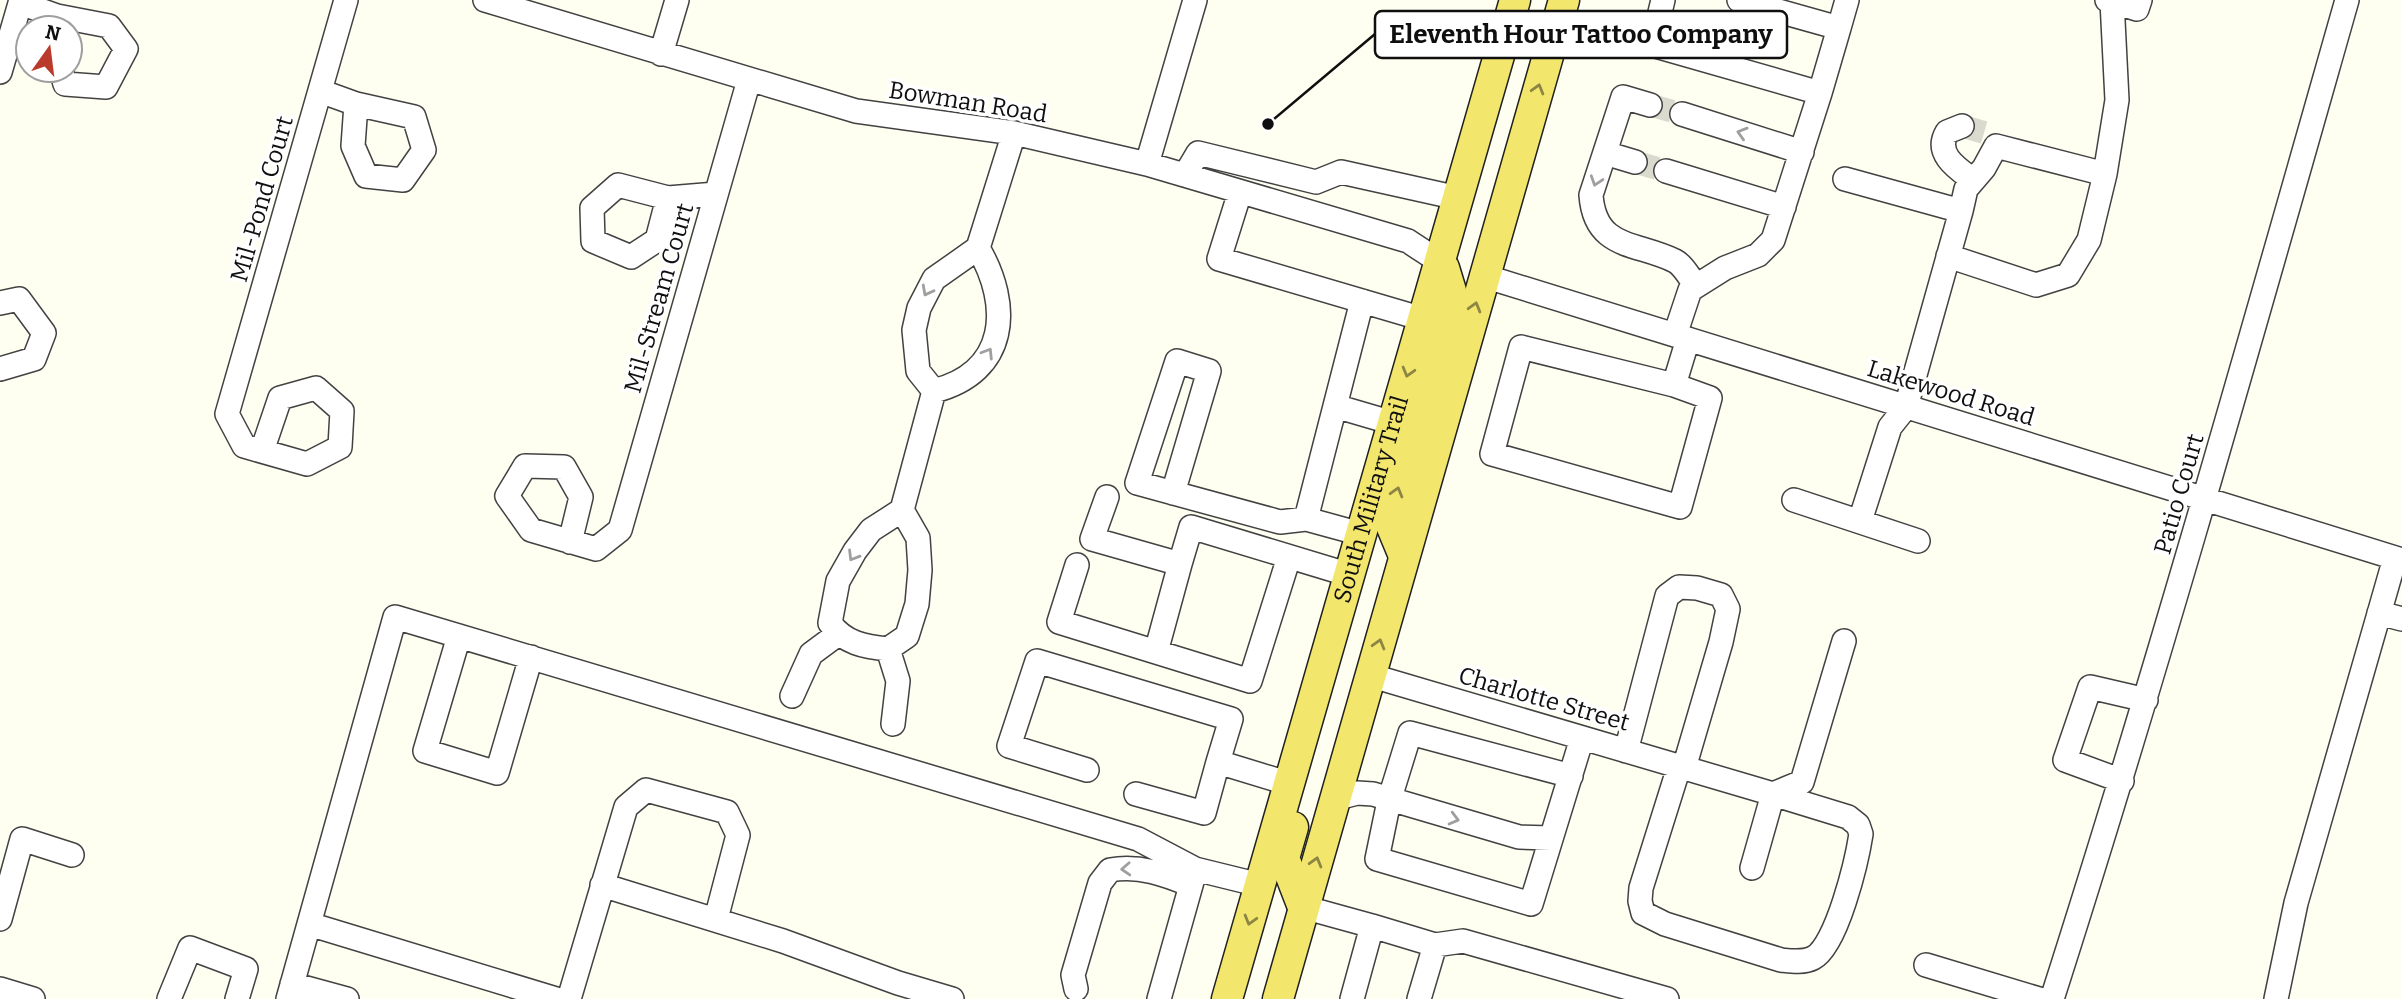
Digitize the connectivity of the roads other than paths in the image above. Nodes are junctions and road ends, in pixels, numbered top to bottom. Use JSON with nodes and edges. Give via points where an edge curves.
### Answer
{"nodes":[{"id":1,"x":346,"y":0,"type":"edge"},
{"id":2,"x":485,"y":0,"type":"edge"},
{"id":3,"x":677,"y":0,"type":"edge"},
{"id":4,"x":1195,"y":0,"type":"edge"},
{"id":5,"x":1563,"y":0,"type":"edge"},
{"id":6,"x":1662,"y":0,"type":"edge"},
{"id":7,"x":1739,"y":0,"type":"edge"},
{"id":8,"x":1847,"y":0,"type":"edge"},
{"id":9,"x":2140,"y":0,"type":"edge"},
{"id":10,"x":2347,"y":0,"type":"edge"},
{"id":11,"x":2110,"y":1,"type":"edge"},
{"id":12,"x":20,"y":2,"type":"edge"},
{"id":13,"x":1513,"y":6,"type":"edge"},
{"id":14,"x":42,"y":14,"type":"edge"},
{"id":15,"x":84,"y":24,"type":"edge"},
{"id":16,"x":1839,"y":28,"type":"junction"},
{"id":17,"x":661,"y":54,"type":"junction"},
{"id":18,"x":0,"y":72,"type":"edge"},
{"id":19,"x":749,"y":80,"type":"junction"},
{"id":20,"x":65,"y":84,"type":"edge"},
{"id":21,"x":320,"y":91,"type":"junction"},
{"id":22,"x":1820,"y":93,"type":"junction"},
{"id":23,"x":356,"y":104,"type":"dead end"},
{"id":24,"x":1650,"y":105,"type":"tunnel mouth"},
{"id":25,"x":1682,"y":114,"type":"tunnel mouth"},
{"id":26,"x":1962,"y":126,"type":"dead end"},
{"id":27,"x":1014,"y":133,"type":"junction"},
{"id":28,"x":1802,"y":152,"type":"junction"},
{"id":29,"x":1605,"y":153,"type":"junction"},
{"id":30,"x":1635,"y":162,"type":"tunnel mouth"},
{"id":31,"x":1147,"y":164,"type":"junction"},
{"id":32,"x":1666,"y":172,"type":"tunnel mouth"},
{"id":33,"x":2105,"y":174,"type":"junction"},
{"id":34,"x":1185,"y":175,"type":"junction"},
{"id":35,"x":1845,"y":179,"type":"dead end"},
{"id":36,"x":1973,"y":180,"type":"junction"},
{"id":37,"x":1240,"y":192,"type":"junction"},
{"id":38,"x":716,"y":194,"type":"junction"},
{"id":39,"x":668,"y":198,"type":"dead end"},
{"id":40,"x":1458,"y":198,"type":"junction"},
{"id":41,"x":1784,"y":207,"type":"junction"},
{"id":42,"x":1961,"y":211,"type":"junction"},
{"id":43,"x":978,"y":248,"type":"junction"},
{"id":44,"x":1948,"y":256,"type":"junction"},
{"id":45,"x":1440,"y":262,"type":"junction"},
{"id":46,"x":1484,"y":276,"type":"junction"},
{"id":47,"x":1696,"y":286,"type":"junction"},
{"id":48,"x":1362,"y":301,"type":"junction"},
{"id":49,"x":0,"y":303,"type":"edge"},
{"id":50,"x":1423,"y":319,"type":"junction"},
{"id":51,"x":1681,"y":337,"type":"junction"},
{"id":52,"x":0,"y":369,"type":"edge"},
{"id":53,"x":1674,"y":385,"type":"junction"},
{"id":54,"x":934,"y":391,"type":"junction"},
{"id":55,"x":1335,"y":406,"type":"junction"},
{"id":56,"x":1906,"y":407,"type":"junction"},
{"id":57,"x":1393,"y":423,"type":"junction"},
{"id":58,"x":262,"y":451,"type":"dead end"},
{"id":59,"x":1173,"y":493,"type":"junction"},
{"id":60,"x":1107,"y":497,"type":"dead end"},
{"id":61,"x":1794,"y":500,"type":"dead end"},
{"id":62,"x":2205,"y":500,"type":"junction"},
{"id":63,"x":901,"y":510,"type":"junction"},
{"id":64,"x":1306,"y":519,"type":"junction"},
{"id":65,"x":1860,"y":521,"type":"junction"},
{"id":66,"x":1362,"y":534,"type":"junction"},
{"id":67,"x":1918,"y":541,"type":"dead end"},
{"id":68,"x":570,"y":542,"type":"dead end"},
{"id":69,"x":1289,"y":556,"type":"junction"},
{"id":70,"x":1404,"y":556,"type":"junction"},
{"id":71,"x":2399,"y":559,"type":"edge"},
{"id":72,"x":1180,"y":564,"type":"junction"},
{"id":73,"x":1077,"y":565,"type":"dead end"},
{"id":74,"x":1350,"y":575,"type":"junction"},
{"id":75,"x":2379,"y":612,"type":"junction"},
{"id":76,"x":2402,"y":619,"type":"edge"},
{"id":77,"x":838,"y":634,"type":"junction"},
{"id":78,"x":459,"y":636,"type":"junction"},
{"id":79,"x":1844,"y":641,"type":"dead end"},
{"id":80,"x":888,"y":649,"type":"junction"},
{"id":81,"x":1156,"y":652,"type":"junction"},
{"id":82,"x":531,"y":657,"type":"junction"},
{"id":83,"x":1369,"y":676,"type":"junction"},
{"id":84,"x":792,"y":695,"type":"dead end"},
{"id":85,"x":2146,"y":700,"type":"junction"},
{"id":86,"x":893,"y":724,"type":"dead end"},
{"id":87,"x":1583,"y":738,"type":"junction"},
{"id":88,"x":1626,"y":751,"type":"junction"},
{"id":89,"x":1218,"y":762,"type":"junction"},
{"id":90,"x":1087,"y":770,"type":"dead end"},
{"id":91,"x":1689,"y":770,"type":"junction"},
{"id":92,"x":1571,"y":776,"type":"junction"},
{"id":93,"x":2122,"y":781,"type":"junction"},
{"id":94,"x":1290,"y":784,"type":"junction"},
{"id":95,"x":1136,"y":794,"type":"dead end"},
{"id":96,"x":1773,"y":794,"type":"junction"},
{"id":97,"x":1334,"y":799,"type":"junction"},
{"id":98,"x":1389,"y":801,"type":"junction"},
{"id":99,"x":1551,"y":838,"type":"junction"},
{"id":100,"x":72,"y":855,"type":"dead end"},
{"id":101,"x":1752,"y":868,"type":"dead end"},
{"id":102,"x":1193,"y":877,"type":"junction"},
{"id":103,"x":602,"y":885,"type":"junction"},
{"id":104,"x":1260,"y":885,"type":"junction"},
{"id":105,"x":1303,"y":907,"type":"junction"},
{"id":106,"x":0,"y":919,"type":"edge"},
{"id":107,"x":716,"y":919,"type":"junction"},
{"id":108,"x":309,"y":924,"type":"junction"},
{"id":109,"x":1372,"y":926,"type":"junction"},
{"id":110,"x":1435,"y":945,"type":"junction"},
{"id":111,"x":1926,"y":965,"type":"dead end"},
{"id":112,"x":0,"y":989,"type":"edge"},
{"id":113,"x":290,"y":992,"type":"edge"},
{"id":114,"x":1078,"y":996,"type":"edge"},
{"id":115,"x":33,"y":999,"type":"edge"},
{"id":116,"x":169,"y":999,"type":"edge"},
{"id":117,"x":237,"y":999,"type":"edge"},
{"id":118,"x":347,"y":999,"type":"edge"},
{"id":119,"x":556,"y":999,"type":"edge"},
{"id":120,"x":569,"y":999,"type":"edge"},
{"id":121,"x":952,"y":999,"type":"edge"},
{"id":122,"x":1159,"y":999,"type":"edge"},
{"id":123,"x":1227,"y":999,"type":"edge"},
{"id":124,"x":1278,"y":999,"type":"edge"},
{"id":125,"x":1352,"y":999,"type":"edge"},
{"id":126,"x":1419,"y":999,"type":"edge"},
{"id":127,"x":1667,"y":999,"type":"edge"},
{"id":128,"x":2039,"y":999,"type":"edge"},
{"id":129,"x":2052,"y":999,"type":"edge"},
{"id":130,"x":2276,"y":999,"type":"edge"}],
"edges":[{"from":1,"to":21,"type":"street","name":"Mil-Pond Court"},
{"from":2,"to":17,"type":"street","name":"Bowman Road"},
{"from":3,"to":17,"type":"street"},
{"from":4,"to":31,"type":"street"},
{"from":46,"to":5,"type":"main road","name":"South Military Trail","one_way":true},
{"from":6,"to":22,"type":"street","via":[[1652,45]]},
{"from":7,"to":16,"type":"street"},
{"from":8,"to":16,"type":"street"},
{"from":9,"to":11,"type":"street","via":[[2137,9]]},
{"from":10,"to":62,"type":"street","name":"Patio Court"},
{"from":11,"to":33,"type":"street","via":[[2117,100]]},
{"from":12,"to":14,"type":"street"},
{"from":12,"to":18,"type":"street"},
{"from":13,"to":40,"type":"main road","name":"South Military Trail"},
{"from":13,"to":46,"type":"main road","via":[[1513,43],[1462,235],[1470,262]]},
{"from":15,"to":20,"type":"street","via":[[109,26],[126,49],[106,87]]},
{"from":16,"to":22,"type":"street"},
{"from":17,"to":19,"type":"street","name":"Bowman Road"},
{"from":19,"to":27,"type":"street","name":"Bowman Road","via":[[856,111]]},
{"from":19,"to":38,"type":"street","name":"Mil-Stream Court"},
{"from":21,"to":23,"type":"street"},
{"from":21,"to":58,"type":"street","name":"Mil-Pond Court","via":[[227,414],[244,446]]},
{"from":22,"to":28,"type":"street"},
{"from":24,"to":29,"type":"street","via":[[1623,97]]},
{"from":28,"to":25,"type":"street","one_way":true},
{"from":26,"to":36,"type":"street","via":[[1947,132],[1944,147],[1946,156]]},
{"from":27,"to":31,"type":"street","name":"Bowman Road"},
{"from":27,"to":43,"type":"street"},
{"from":28,"to":41,"type":"street"},
{"from":29,"to":30,"type":"street"},
{"from":29,"to":47,"type":"street","one_way":true,"via":[[1591,195],[1598,225],[1612,238],[1678,262]]},
{"from":31,"to":34,"type":"street","name":"Bowman Road"},
{"from":32,"to":41,"type":"street"},
{"from":33,"to":36,"type":"street","via":[[1991,140]]},
{"from":33,"to":44,"type":"street","via":[[2089,240],[2068,275],[2036,285]]},
{"from":34,"to":37,"type":"street","name":"Bowman Road"},
{"from":34,"to":40,"type":"street","via":[[1198,152],[1316,182],[1341,173]]},
{"from":35,"to":42,"type":"street"},
{"from":36,"to":42,"type":"street"},
{"from":37,"to":45,"type":"street","name":"Bowman Road","via":[[1408,241]]},
{"from":37,"to":48,"type":"street","via":[[1219,259]]},
{"from":38,"to":39,"type":"street"},
{"from":38,"to":68,"type":"street","name":"Mil-Stream Court","via":[[620,530],[596,550]]},
{"from":40,"to":45,"type":"main road","name":"South Military Trail"},
{"from":41,"to":47,"type":"street","via":[[1773,240],[1758,255]]},
{"from":42,"to":44,"type":"street"},
{"from":43,"to":54,"type":"street","one_way":true,"via":[[934,279],[919,308],[914,330],[918,371]]},
{"from":54,"to":43,"type":"street","one_way":true,"via":[[957,385],[980,365],[995,342],[1000,304],[993,273]]},
{"from":44,"to":56,"type":"street"},
{"from":45,"to":50,"type":"main road","name":"South Military Trail"},
{"from":70,"to":45,"type":"main road","one_way":true,"via":[[1389,520],[1447,314],[1451,291]]},
{"from":46,"to":51,"type":"street","name":"Lakewood Road"},
{"from":70,"to":46,"type":"main road","name":"South Military Trail","one_way":true},
{"from":47,"to":51,"type":"street","via":[[1690,290]]},
{"from":48,"to":50,"type":"street"},
{"from":48,"to":55,"type":"street"},
{"from":49,"to":52,"type":"street","via":[[19,299],[44,333],[34,359]]},
{"from":50,"to":57,"type":"main road","name":"South Military Trail","one_way":true},
{"from":51,"to":53,"type":"street"},
{"from":51,"to":56,"type":"street","name":"Lakewood Road"},
{"from":53,"to":53,"type":"street","via":[[1521,347],[1492,454],[1680,507],[1710,398]]},
{"from":54,"to":63,"type":"street"},
{"from":55,"to":57,"type":"street"},
{"from":55,"to":64,"type":"street"},
{"from":56,"to":62,"type":"street","name":"Lakewood Road"},
{"from":56,"to":65,"type":"street","via":[[1890,427]]},
{"from":57,"to":66,"type":"main road","name":"South Military Trail"},
{"from":59,"to":59,"type":"street","via":[[1137,483],[1177,361],[1209,371]]},
{"from":59,"to":64,"type":"street","via":[[1280,522]]},
{"from":60,"to":72,"type":"street","via":[[1092,540]]},
{"from":61,"to":65,"type":"street"},
{"from":62,"to":71,"type":"street","name":"Lakewood Road"},
{"from":62,"to":85,"type":"street","name":"Patio Court"},
{"from":63,"to":77,"type":"street","one_way":true,"via":[[871,530],[838,581],[830,623]]},
{"from":63,"to":80,"type":"street","via":[[918,538],[917,604],[907,636]]},
{"from":64,"to":66,"type":"street"},
{"from":65,"to":67,"type":"street"},
{"from":66,"to":74,"type":"main road","name":"South Military Trail"},
{"from":69,"to":72,"type":"street","via":[[1191,527]]},
{"from":69,"to":74,"type":"street"},
{"from":69,"to":81,"type":"street","via":[[1250,681]]},
{"from":83,"to":70,"type":"main road","name":"South Military Trail","one_way":true},
{"from":71,"to":75,"type":"street"},
{"from":72,"to":81,"type":"street"},
{"from":73,"to":81,"type":"street","via":[[1059,622]]},
{"from":74,"to":94,"type":"main road","name":"South Military Trail"},
{"from":74,"to":105,"type":"main road","via":[[1359,596],[1284,858]]},
{"from":75,"to":76,"type":"street"},
{"from":75,"to":130,"type":"street","via":[[2296,903]]},
{"from":77,"to":80,"type":"street","via":[[852,642]]},
{"from":77,"to":84,"type":"street","via":[[811,654]]},
{"from":78,"to":82,"type":"street"},
{"from":78,"to":82,"type":"street","via":[[425,751],[497,773]]},
{"from":78,"to":108,"type":"street","via":[[395,617]]},
{"from":79,"to":96,"type":"street","via":[[1802,782]]},
{"from":80,"to":86,"type":"street","via":[[898,681]]},
{"from":82,"to":102,"type":"street","via":[[1138,839]]},
{"from":83,"to":87,"type":"street","name":"Charlotte Street"},
{"from":83,"to":97,"type":"main road","name":"South Military Trail"},
{"from":85,"to":93,"type":"street","name":"Patio Court"},
{"from":85,"to":93,"type":"street","via":[[2090,687],[2066,760]]},
{"from":87,"to":88,"type":"street","name":"Charlotte Street"},
{"from":87,"to":92,"type":"street"},
{"from":88,"to":91,"type":"street","name":"Charlotte Street"},
{"from":88,"to":91,"type":"street","via":[[1667,596],[1679,587],[1698,588],[1721,595],[1728,609]]},
{"from":89,"to":90,"type":"street","via":[[1231,719],[1037,660],[1009,746]]},
{"from":89,"to":94,"type":"street"},
{"from":89,"to":95,"type":"street","via":[[1204,813]]},
{"from":91,"to":96,"type":"street","name":"Charlotte Street"},
{"from":91,"to":96,"type":"street","name":"Charlotte Street","via":[[1641,888],[1643,913],[1690,932],[1799,962],[1813,958],[1832,935],[1861,834],[1848,817]]},
{"from":92,"to":98,"type":"street","via":[[1410,733]]},
{"from":92,"to":99,"type":"street"},
{"from":93,"to":129,"type":"street","name":"Patio Court"},
{"from":94,"to":104,"type":"main road","name":"South Military Trail"},
{"from":96,"to":101,"type":"street"},
{"from":97,"to":98,"type":"street","via":[[1357,793]]},
{"from":105,"to":97,"type":"main road","name":"South Military Trail","one_way":true},
{"from":98,"to":99,"type":"street","one_way":true,"via":[[1520,837]]},
{"from":98,"to":99,"type":"street","via":[[1377,859],[1531,904]]},
{"from":100,"to":106,"type":"street","via":[[22,839]]},
{"from":102,"to":104,"type":"street"},
{"from":102,"to":114,"type":"street","one_way":true,"via":[[1131,867],[1110,870],[1100,883],[1073,975]]},
{"from":102,"to":122,"type":"street"},
{"from":103,"to":107,"type":"street"},
{"from":103,"to":107,"type":"street","via":[[626,807],[646,790],[727,812],[738,835]]},
{"from":103,"to":120,"type":"street"},
{"from":104,"to":123,"type":"main road","name":"South Military Trail","one_way":true},
{"from":105,"to":109,"type":"street"},
{"from":105,"to":124,"type":"main road","name":"South Military Trail"},
{"from":107,"to":121,"type":"street"},
{"from":108,"to":113,"type":"street"},
{"from":108,"to":119,"type":"street"},
{"from":109,"to":110,"type":"street"},
{"from":109,"to":125,"type":"street"},
{"from":110,"to":126,"type":"street"},
{"from":110,"to":127,"type":"street","via":[[1463,941]]},
{"from":111,"to":128,"type":"street"},
{"from":112,"to":115,"type":"street"},
{"from":113,"to":118,"type":"street"},
{"from":116,"to":117,"type":"street","via":[[190,948],[246,969]]}]}
